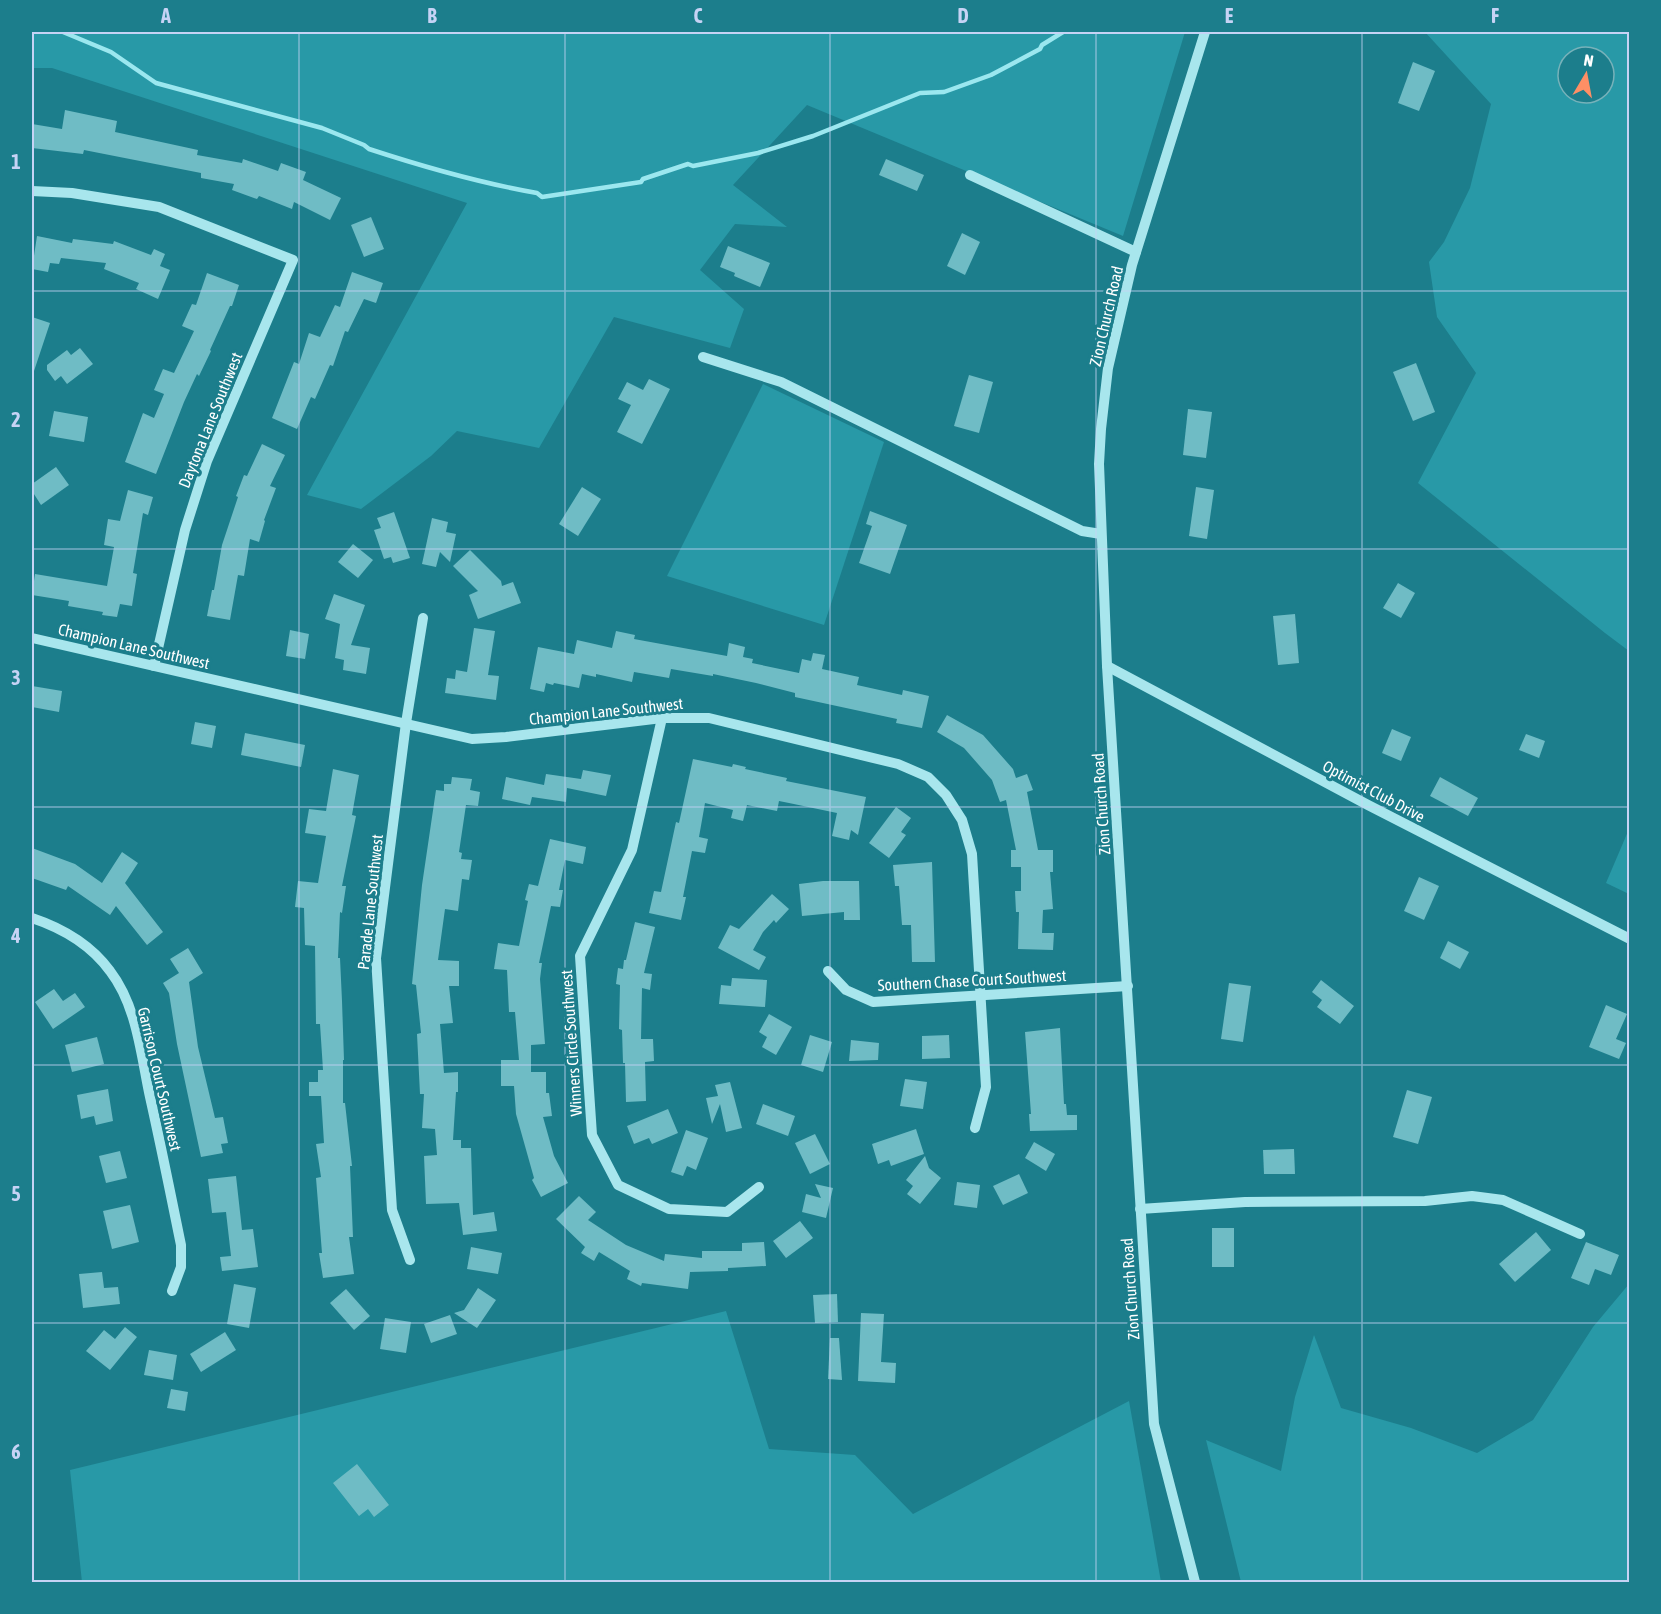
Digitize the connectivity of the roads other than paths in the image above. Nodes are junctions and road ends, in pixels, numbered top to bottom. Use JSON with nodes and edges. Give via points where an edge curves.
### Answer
{"nodes":[{"id":1,"x":1205,"y":32,"type":"edge"},
{"id":2,"x":970,"y":175,"type":"dead end"},
{"id":3,"x":32,"y":191,"type":"edge"},
{"id":4,"x":1136,"y":252,"type":"junction"},
{"id":5,"x":703,"y":357,"type":"dead end"},
{"id":6,"x":1101,"y":534,"type":"junction"},
{"id":7,"x":423,"y":618,"type":"dead end"},
{"id":8,"x":32,"y":638,"type":"edge"},
{"id":9,"x":154,"y":666,"type":"junction"},
{"id":10,"x":1107,"y":666,"type":"junction"},
{"id":11,"x":662,"y":717,"type":"junction"},
{"id":12,"x":406,"y":723,"type":"junction"},
{"id":13,"x":32,"y":918,"type":"edge"},
{"id":14,"x":1629,"y":939,"type":"edge"},
{"id":15,"x":828,"y":971,"type":"dead end"},
{"id":16,"x":1128,"y":986,"type":"junction"},
{"id":17,"x":980,"y":995,"type":"junction"},
{"id":18,"x":975,"y":1128,"type":"dead end"},
{"id":19,"x":759,"y":1187,"type":"dead end"},
{"id":20,"x":1140,"y":1209,"type":"junction"},
{"id":21,"x":1580,"y":1234,"type":"dead end"},
{"id":22,"x":410,"y":1260,"type":"dead end"},
{"id":23,"x":172,"y":1291,"type":"dead end"},
{"id":24,"x":1195,"y":1582,"type":"edge"}],
"edges":[{"from":1,"to":4,"type":"street","name":"Zion Church Road"},
{"from":2,"to":4,"type":"street"},
{"from":3,"to":9,"type":"street","name":"Daytona Lane Southwest","via":[[72,193],[159,207],[293,260],[207,461],[185,530]]},
{"from":4,"to":6,"type":"street","name":"Zion Church Road","via":[[1108,368],[1099,465]]},
{"from":5,"to":6,"type":"street","via":[[781,382],[1082,531]]},
{"from":6,"to":10,"type":"street","name":"Zion Church Road"},
{"from":7,"to":12,"type":"street","name":"Parade Lane Southwest"},
{"from":8,"to":9,"type":"street","name":"Champion Lane Southwest"},
{"from":9,"to":12,"type":"street","name":"Champion Lane Southwest"},
{"from":10,"to":14,"type":"street","name":"Optimist Club Drive"},
{"from":10,"to":16,"type":"street","name":"Zion Church Road"},
{"from":11,"to":12,"type":"street","name":"Champion Lane Southwest","via":[[471,738]]},
{"from":11,"to":17,"type":"street","name":"Champion Lane Southwest","via":[[709,718],[898,764],[928,777],[962,820],[972,854]]},
{"from":11,"to":19,"type":"street","name":"Winners Circle Southwest","via":[[632,850],[580,956],[592,1135],[618,1185],[669,1209],[727,1212]]},
{"from":12,"to":22,"type":"street","name":"Parade Lane Southwest","via":[[376,958],[392,1210]]},
{"from":13,"to":23,"type":"street","name":"Garrison Court Southwest","via":[[53,925],[84,945],[110,970],[123,992],[135,1028],[181,1245],[181,1267]]},
{"from":15,"to":17,"type":"street","name":"Southern Chase Court Southwest","via":[[846,990],[873,1002]]},
{"from":16,"to":17,"type":"street","name":"Southern Chase Court Southwest"},
{"from":16,"to":20,"type":"street","name":"Zion Church Road"},
{"from":17,"to":18,"type":"street","name":"Champion Lane Southwest","via":[[986,1087]]},
{"from":20,"to":21,"type":"street","via":[[1245,1202],[1425,1201],[1472,1196],[1503,1200]]},
{"from":20,"to":24,"type":"street","name":"Zion Church Road","via":[[1154,1424]]}]}
